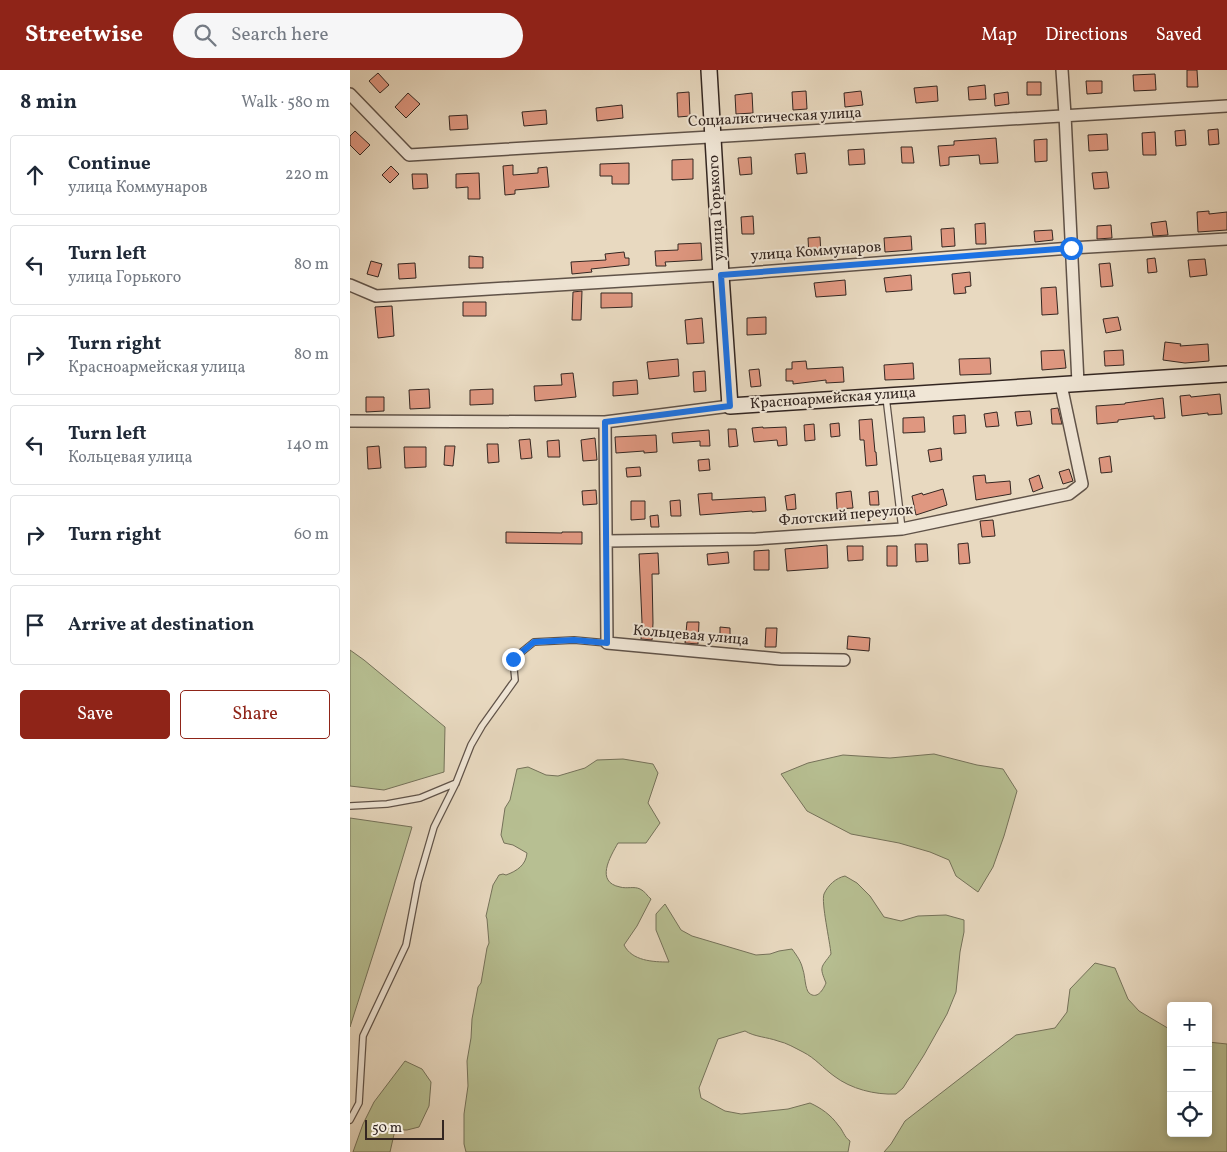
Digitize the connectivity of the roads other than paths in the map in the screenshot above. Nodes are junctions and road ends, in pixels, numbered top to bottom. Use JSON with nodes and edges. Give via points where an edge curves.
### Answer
{"nodes":[{"id":1,"x":709,"y":70,"type":"edge"},
{"id":2,"x":1062,"y":70,"type":"edge"},
{"id":3,"x":350,"y":94,"type":"edge"},
{"id":4,"x":1227,"y":106,"type":"edge"},
{"id":5,"x":1065,"y":115,"type":"junction"},
{"id":6,"x":713,"y":136,"type":"junction"},
{"id":7,"x":1227,"y":239,"type":"edge"},
{"id":8,"x":1071,"y":248,"type":"junction"},
{"id":9,"x":721,"y":275,"type":"junction"},
{"id":10,"x":350,"y":285,"type":"edge"},
{"id":11,"x":1227,"y":374,"type":"edge"},
{"id":12,"x":1078,"y":383,"type":"junction"},
{"id":13,"x":1061,"y":385,"type":"junction"},
{"id":14,"x":886,"y":396,"type":"junction"},
{"id":15,"x":730,"y":406,"type":"junction"},
{"id":16,"x":350,"y":421,"type":"edge"},
{"id":17,"x":605,"y":422,"type":"junction"},
{"id":18,"x":902,"y":528,"type":"junction"},
{"id":19,"x":606,"y":540,"type":"junction"},
{"id":20,"x":607,"y":643,"type":"junction"},
{"id":21,"x":844,"y":660,"type":"dead end"},
{"id":22,"x":456,"y":784,"type":"junction"},
{"id":23,"x":350,"y":806,"type":"edge"},
{"id":24,"x":350,"y":1120,"type":"edge"}],
"edges":[{"from":1,"to":6,"type":"street","name":"улица Горького"},
{"from":2,"to":5,"type":"street"},
{"from":3,"to":6,"type":"street","name":"Социалистическая улица","via":[[409,154]]},
{"from":4,"to":5,"type":"street","name":"Социалистическая улица"},
{"from":5,"to":6,"type":"street","name":"Социалистическая улица"},
{"from":5,"to":8,"type":"street"},
{"from":6,"to":9,"type":"street","name":"улица Горького"},
{"from":7,"to":8,"type":"street","name":"улица Коммунаров"},
{"from":8,"to":9,"type":"street","name":"улица Коммунаров"},
{"from":8,"to":12,"type":"street"},
{"from":9,"to":10,"type":"street","name":"улица Коммунаров","via":[[376,296]]},
{"from":9,"to":15,"type":"street","name":"улица Горького"},
{"from":11,"to":12,"type":"street","name":"Красноармейская улица"},
{"from":12,"to":13,"type":"street","name":"Красноармейская улица"},
{"from":13,"to":14,"type":"street","name":"Красноармейская улица"},
{"from":13,"to":18,"type":"street","name":"Флотский переулок","via":[[1082,484],[1069,494]]},
{"from":14,"to":15,"type":"street","name":"Красноармейская улица"},
{"from":14,"to":18,"type":"lane"},
{"from":15,"to":17,"type":"street","name":"Красноармейская улица"},
{"from":16,"to":17,"type":"street","name":"Красноармейская улица"},
{"from":17,"to":19,"type":"street"},
{"from":18,"to":19,"type":"street","name":"Флотский переулок","via":[[756,539]]},
{"from":19,"to":20,"type":"street"},
{"from":20,"to":21,"type":"street","name":"Кольцевая улица","via":[[780,659]]},
{"from":20,"to":22,"type":"lane","via":[[574,640],[534,642],[513,659],[515,680],[482,726]]},
{"from":22,"to":23,"type":"lane","via":[[420,798]]},
{"from":22,"to":24,"type":"lane","via":[[434,827],[418,882],[406,945],[363,1036],[359,1104]]}]}
